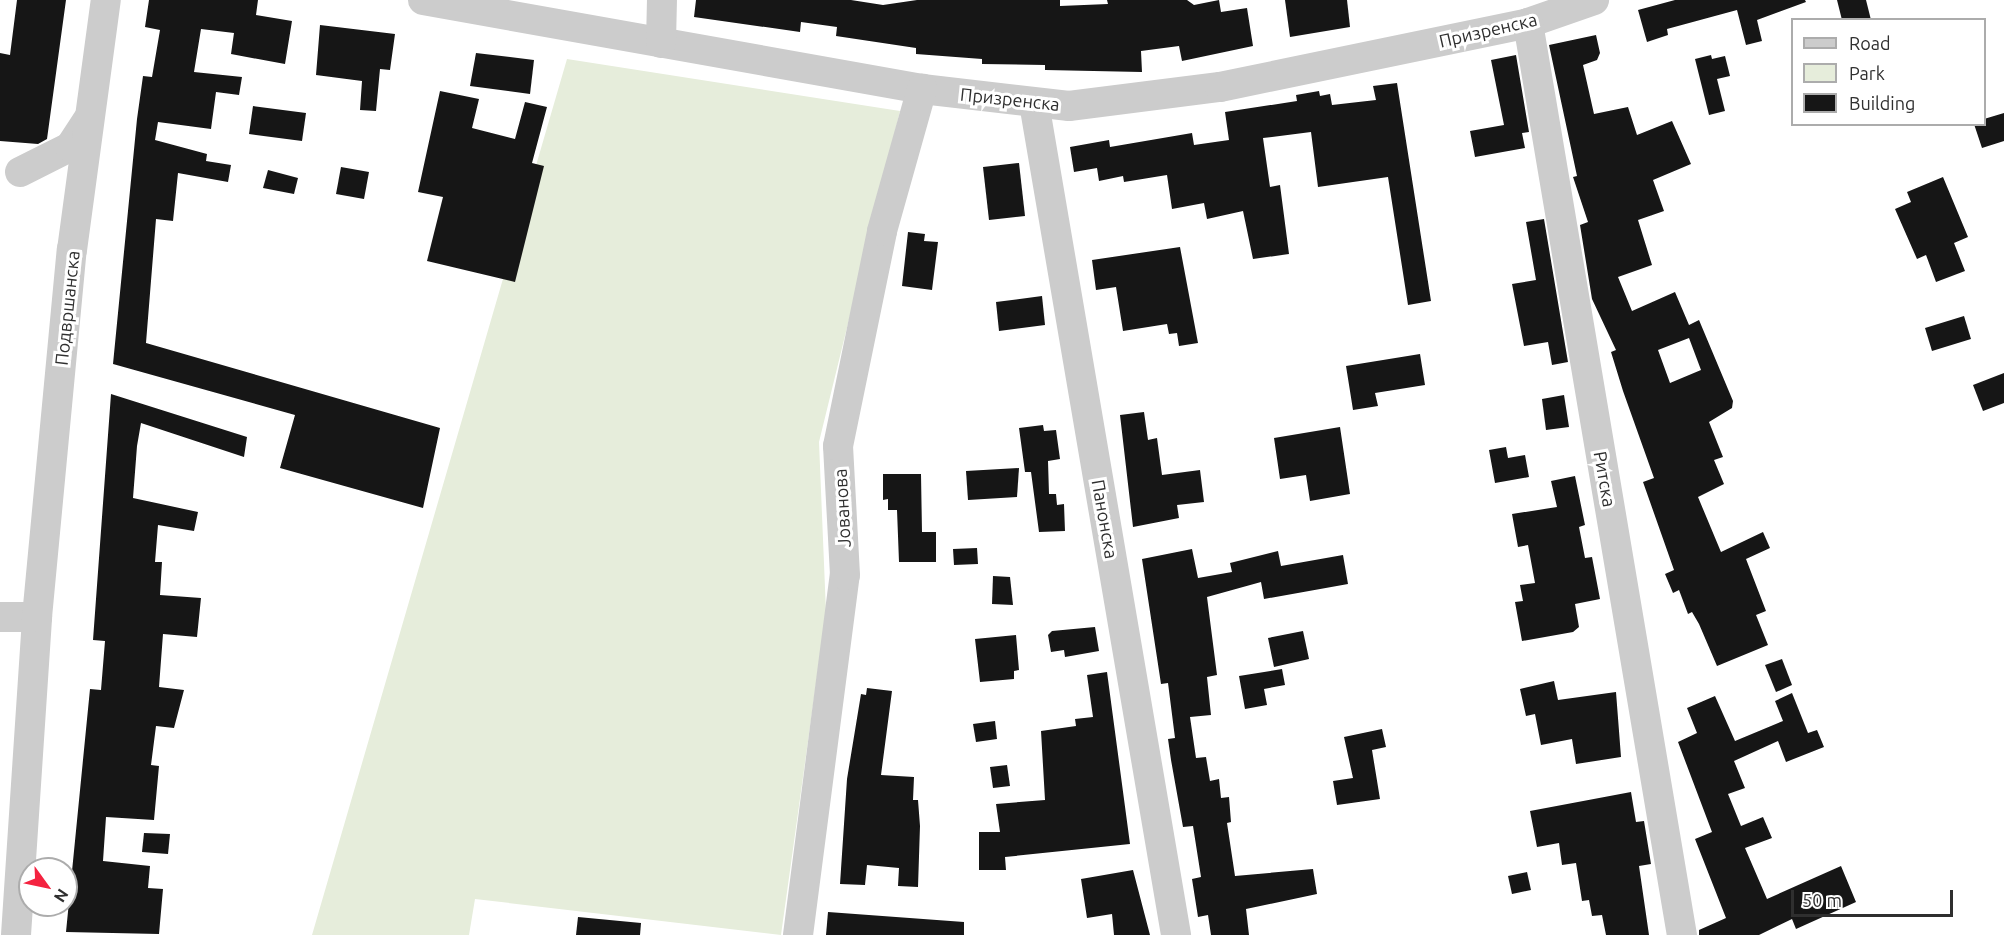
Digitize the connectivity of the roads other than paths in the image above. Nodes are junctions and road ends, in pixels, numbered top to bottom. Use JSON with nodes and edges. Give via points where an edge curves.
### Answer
{"nodes":[{"id":1,"x":106,"y":0,"type":"edge"},
{"id":2,"x":423,"y":0,"type":"edge"},
{"id":3,"x":662,"y":0,"type":"edge"},
{"id":4,"x":1594,"y":0,"type":"edge"},
{"id":5,"x":1528,"y":23,"type":"junction"},
{"id":6,"x":661,"y":44,"type":"junction"},
{"id":7,"x":922,"y":88,"type":"junction"},
{"id":8,"x":1034,"y":103,"type":"junction"},
{"id":9,"x":91,"y":114,"type":"junction"},
{"id":10,"x":10,"y":174,"type":"edge"},
{"id":11,"x":82,"y":179,"type":"junction"},
{"id":12,"x":0,"y":617,"type":"edge"},
{"id":13,"x":37,"y":617,"type":"junction"},
{"id":14,"x":16,"y":935,"type":"edge"},
{"id":15,"x":798,"y":935,"type":"edge"},
{"id":16,"x":1176,"y":935,"type":"edge"},
{"id":17,"x":1682,"y":935,"type":"edge"}],
"edges":[{"from":1,"to":9,"type":"street","name":"Подвршанска"},
{"from":2,"to":6,"type":"street","name":"Призренска"},
{"from":3,"to":6,"type":"street"},
{"from":4,"to":5,"type":"street","name":"Призренска"},
{"from":5,"to":8,"type":"street","name":"Призренска","via":[[1162,97],[1069,106]]},
{"from":5,"to":17,"type":"street","name":"Ритска"},
{"from":6,"to":7,"type":"street","name":"Призренска"},
{"from":7,"to":8,"type":"street","name":"Призренска"},
{"from":7,"to":15,"type":"street","name":"Јованова","via":[[882,231],[838,446],[846,575]]},
{"from":8,"to":16,"type":"street","name":"Панонска"},
{"from":9,"to":10,"type":"street","via":[[70,147]]},
{"from":9,"to":11,"type":"street","name":"Подвршанска"},
{"from":10,"to":11,"type":"street"},
{"from":11,"to":13,"type":"street","name":"Подвршанска"},
{"from":12,"to":13,"type":"street"},
{"from":13,"to":14,"type":"street","name":"Подвршанска"}]}
